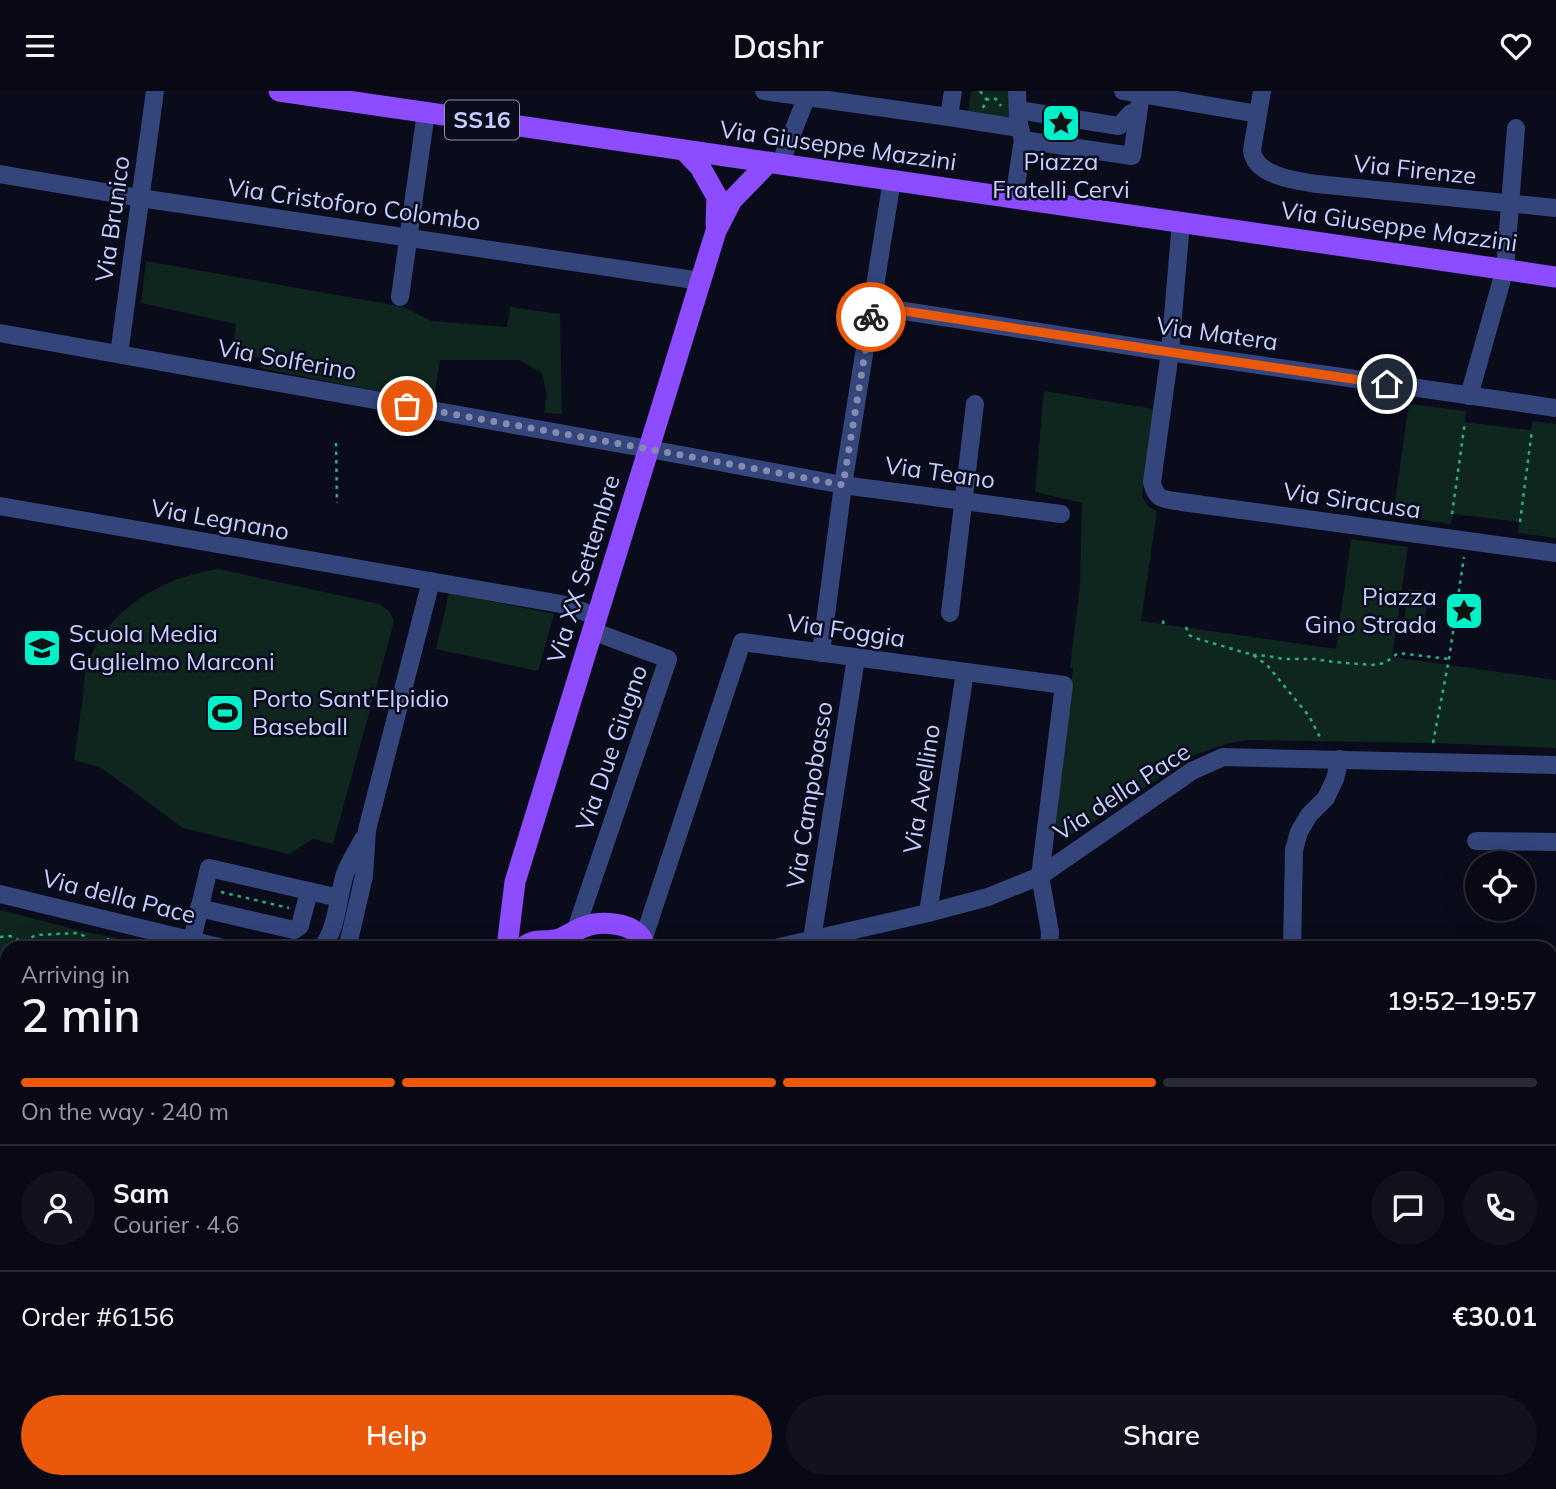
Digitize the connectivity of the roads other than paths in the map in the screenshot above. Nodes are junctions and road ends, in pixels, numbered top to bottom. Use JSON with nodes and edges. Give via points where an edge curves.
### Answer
{"nodes":[{"id":1,"x":155,"y":91,"type":"edge"},
{"id":2,"x":279,"y":91,"type":"edge"},
{"id":3,"x":764,"y":91,"type":"edge"},
{"id":4,"x":953,"y":91,"type":"edge"},
{"id":5,"x":1017,"y":91,"type":"edge"},
{"id":6,"x":1262,"y":91,"type":"edge"},
{"id":7,"x":1132,"y":92,"type":"edge"},
{"id":8,"x":806,"y":93,"type":"edge"},
{"id":9,"x":317,"y":94,"type":"edge"},
{"id":10,"x":426,"y":112,"type":"junction"},
{"id":11,"x":1138,"y":114,"type":"junction"},
{"id":12,"x":1258,"y":114,"type":"junction"},
{"id":13,"x":949,"y":117,"type":"junction"},
{"id":14,"x":1020,"y":126,"type":"junction"},
{"id":15,"x":1516,"y":128,"type":"dead end"},
{"id":16,"x":684,"y":150,"type":"junction"},
{"id":17,"x":731,"y":157,"type":"junction"},
{"id":18,"x":775,"y":163,"type":"junction"},
{"id":19,"x":0,"y":174,"type":"edge"},
{"id":20,"x":892,"y":180,"type":"junction"},
{"id":21,"x":140,"y":198,"type":"junction"},
{"id":22,"x":1014,"y":198,"type":"junction"},
{"id":23,"x":724,"y":199,"type":"junction"},
{"id":24,"x":1510,"y":204,"type":"junction"},
{"id":25,"x":1556,"y":208,"type":"edge"},
{"id":26,"x":1181,"y":222,"type":"junction"},
{"id":27,"x":408,"y":238,"type":"junction"},
{"id":28,"x":1505,"y":269,"type":"junction"},
{"id":29,"x":1556,"y":277,"type":"edge"},
{"id":30,"x":701,"y":281,"type":"junction"},
{"id":31,"x":400,"y":297,"type":"dead end"},
{"id":32,"x":872,"y":306,"type":"junction"},
{"id":33,"x":0,"y":333,"type":"edge"},
{"id":34,"x":1170,"y":352,"type":"junction"},
{"id":35,"x":120,"y":355,"type":"junction"},
{"id":36,"x":1469,"y":396,"type":"junction"},
{"id":37,"x":975,"y":404,"type":"dead end"},
{"id":38,"x":1556,"y":408,"type":"edge"},
{"id":39,"x":649,"y":449,"type":"junction"},
{"id":40,"x":843,"y":485,"type":"junction"},
{"id":41,"x":964,"y":501,"type":"junction"},
{"id":42,"x":0,"y":506,"type":"edge"},
{"id":43,"x":1061,"y":514,"type":"dead end"},
{"id":44,"x":1556,"y":553,"type":"edge"},
{"id":45,"x":431,"y":581,"type":"junction"},
{"id":46,"x":950,"y":613,"type":"dead end"},
{"id":47,"x":595,"y":624,"type":"junction"},
{"id":48,"x":821,"y":653,"type":"junction"},
{"id":49,"x":856,"y":658,"type":"junction"},
{"id":50,"x":965,"y":672,"type":"junction"},
{"id":51,"x":1340,"y":759,"type":"junction"},
{"id":52,"x":1556,"y":765,"type":"edge"},
{"id":53,"x":368,"y":830,"type":"junction"},
{"id":54,"x":1476,"y":841,"type":"dead end"},
{"id":55,"x":1556,"y":842,"type":"edge"},
{"id":56,"x":1040,"y":876,"type":"junction"},
{"id":57,"x":515,"y":882,"type":"junction"},
{"id":58,"x":309,"y":891,"type":"junction"},
{"id":59,"x":0,"y":894,"type":"edge"},
{"id":60,"x":339,"y":898,"type":"junction"},
{"id":61,"x":199,"y":908,"type":"junction"},
{"id":62,"x":928,"y":913,"type":"junction"},
{"id":63,"x":576,"y":929,"type":"junction"},
{"id":64,"x":812,"y":939,"type":"junction"},
{"id":65,"x":191,"y":940,"type":"junction"},
{"id":66,"x":195,"y":941,"type":"edge"},
{"id":67,"x":327,"y":941,"type":"edge"},
{"id":68,"x":349,"y":941,"type":"edge"},
{"id":69,"x":508,"y":941,"type":"edge"},
{"id":70,"x":529,"y":941,"type":"edge"},
{"id":71,"x":545,"y":941,"type":"edge"},
{"id":72,"x":642,"y":941,"type":"edge"},
{"id":73,"x":645,"y":941,"type":"edge"},
{"id":74,"x":804,"y":941,"type":"edge"},
{"id":75,"x":1049,"y":941,"type":"edge"},
{"id":76,"x":1292,"y":941,"type":"edge"}],
"edges":[{"from":1,"to":21,"type":"street","name":"Via Brunico"},
{"from":2,"to":9,"type":"main road","name":"Via Giuseppe Mazzini","number":"SS16"},
{"from":3,"to":8,"type":"street"},
{"from":4,"to":13,"type":"street"},
{"from":5,"to":14,"type":"street"},
{"from":6,"to":12,"type":"street"},
{"from":7,"to":11,"type":"street"},
{"from":7,"to":12,"type":"street"},
{"from":8,"to":13,"type":"street"},
{"from":8,"to":18,"type":"street"},
{"from":9,"to":10,"type":"main road","name":"Via Giuseppe Mazzini","number":"SS16"},
{"from":10,"to":16,"type":"main road","name":"Via Giuseppe Mazzini","number":"SS16"},
{"from":10,"to":27,"type":"street"},
{"from":11,"to":14,"type":"street","via":[[1131,113],[1119,126]]},
{"from":11,"to":14,"type":"street","via":[[1132,156]]},
{"from":12,"to":24,"type":"street","name":"Via Firenze","via":[[1253,157],[1271,173],[1317,184]]},
{"from":13,"to":14,"type":"street"},
{"from":14,"to":22,"type":"street"},
{"from":15,"to":24,"type":"street"},
{"from":16,"to":17,"type":"main road","name":"Via Giuseppe Mazzini","number":"SS16"},
{"from":16,"to":23,"type":"main road"},
{"from":17,"to":18,"type":"main road","name":"Via Giuseppe Mazzini","number":"SS16"},
{"from":17,"to":23,"type":"main road","name":"Via XX Settembre","via":[[722,177]]},
{"from":18,"to":20,"type":"main road","name":"Via Giuseppe Mazzini","number":"SS16"},
{"from":18,"to":23,"type":"main road"},
{"from":19,"to":21,"type":"street","name":"Via Cristoforo Colombo"},
{"from":20,"to":22,"type":"main road","name":"Via Giuseppe Mazzini","number":"SS16"},
{"from":20,"to":32,"type":"street"},
{"from":21,"to":27,"type":"street","name":"Via Cristoforo Colombo"},
{"from":21,"to":35,"type":"street","name":"Via Brunico"},
{"from":22,"to":26,"type":"main road","name":"Via Giuseppe Mazzini","number":"SS16"},
{"from":23,"to":30,"type":"main road","name":"Via XX Settembre"},
{"from":24,"to":25,"type":"street","name":"Via Firenze"},
{"from":24,"to":28,"type":"street"},
{"from":26,"to":28,"type":"main road","name":"Via Giuseppe Mazzini","number":"SS16"},
{"from":26,"to":34,"type":"street"},
{"from":27,"to":30,"type":"street","name":"Via Cristoforo Colombo"},
{"from":27,"to":31,"type":"street"},
{"from":28,"to":29,"type":"main road","name":"Via Giuseppe Mazzini","number":"SS16"},
{"from":28,"to":36,"type":"street"},
{"from":30,"to":39,"type":"main road","name":"Via XX Settembre"},
{"from":32,"to":34,"type":"street","name":"Via Matera"},
{"from":32,"to":40,"type":"street"},
{"from":33,"to":35,"type":"street","name":"Via Solferino"},
{"from":34,"to":36,"type":"street","name":"Via Matera"},
{"from":34,"to":44,"type":"street","name":"Via Siracusa","via":[[1152,482],[1162,499]]},
{"from":35,"to":39,"type":"street","name":"Via Solferino"},
{"from":36,"to":38,"type":"street","name":"Via Matera"},
{"from":37,"to":41,"type":"street"},
{"from":39,"to":40,"type":"street","name":"Via Teano"},
{"from":39,"to":47,"type":"main road","name":"Via XX Settembre"},
{"from":40,"to":41,"type":"street","name":"Via Teano"},
{"from":40,"to":48,"type":"street"},
{"from":41,"to":43,"type":"street","name":"Via Teano"},
{"from":41,"to":46,"type":"street"},
{"from":42,"to":45,"type":"street","name":"Via Legnano"},
{"from":45,"to":47,"type":"street","name":"Via Legnano","via":[[561,604]]},
{"from":45,"to":53,"type":"street"},
{"from":47,"to":57,"type":"main road","name":"Via XX Settembre"},
{"from":47,"to":63,"type":"street","name":"Via Due Giugno","via":[[668,659]]},
{"from":48,"to":49,"type":"street","name":"Via Foggia"},
{"from":48,"to":73,"type":"street","name":"Via Foggia","via":[[742,642]]},
{"from":49,"to":50,"type":"street","name":"Via Foggia"},
{"from":49,"to":64,"type":"street","name":"Via Campobasso"},
{"from":50,"to":56,"type":"street","name":"Via Foggia","via":[[1064,685]]},
{"from":50,"to":62,"type":"street","name":"Via Avellino"},
{"from":51,"to":52,"type":"street","name":"Via della Pace"},
{"from":51,"to":56,"type":"street","name":"Via della Pace","via":[[1223,757],[1192,771]]},
{"from":51,"to":76,"type":"street","via":[[1326,797],[1309,815],[1294,850]]},
{"from":53,"to":60,"type":"street","via":[[346,872]]},
{"from":53,"to":68,"type":"street","via":[[364,876]]},
{"from":54,"to":55,"type":"street"},
{"from":56,"to":62,"type":"street","name":"Via della Pace","via":[[988,897]]},
{"from":56,"to":75,"type":"street"},
{"from":57,"to":69,"type":"main road","name":"Via XX Settembre"},
{"from":57,"to":70,"type":"main road","name":"Via XX Settembre"},
{"from":58,"to":60,"type":"street"},
{"from":58,"to":61,"type":"street","via":[[300,926],[294,930]]},
{"from":58,"to":61,"type":"street","via":[[209,868]]},
{"from":59,"to":65,"type":"street","name":"Via della Pace"},
{"from":60,"to":67,"type":"street"},
{"from":61,"to":65,"type":"street"},
{"from":62,"to":64,"type":"street","name":"Via della Pace"},
{"from":63,"to":71,"type":"main road"},
{"from":63,"to":72,"type":"main road","via":[[621,925]]},
{"from":64,"to":74,"type":"street","name":"Via della Pace"},
{"from":65,"to":66,"type":"street","name":"Via della Pace"}]}
